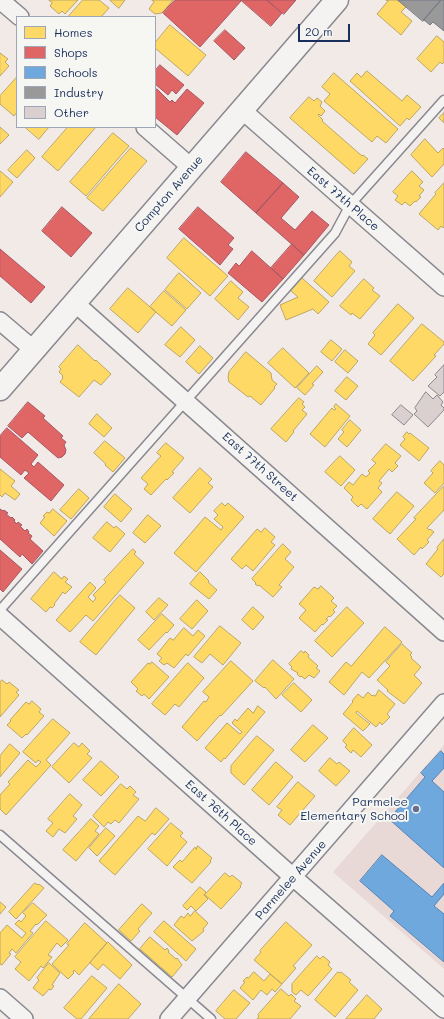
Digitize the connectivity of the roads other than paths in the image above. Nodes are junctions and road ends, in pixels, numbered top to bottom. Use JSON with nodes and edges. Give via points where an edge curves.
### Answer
{"nodes":[{"id":1,"x":0,"y":0,"type":"edge"},
{"id":2,"x":337,"y":0,"type":"edge"},
{"id":3,"x":19,"y":16,"type":"edge"},
{"id":4,"x":444,"y":100,"type":"edge"},
{"id":5,"x":242,"y":110,"type":"junction"},
{"id":6,"x":146,"y":128,"type":"edge"},
{"id":7,"x":192,"y":168,"type":"junction"},
{"id":8,"x":350,"y":205,"type":"junction"},
{"id":9,"x":444,"y":287,"type":"edge"},
{"id":10,"x":74,"y":303,"type":"junction"},
{"id":11,"x":0,"y":321,"type":"edge"},
{"id":12,"x":34,"y":350,"type":"junction"},
{"id":13,"x":0,"y":389,"type":"edge"},
{"id":14,"x":185,"y":401,"type":"junction"},
{"id":15,"x":0,"y":610,"type":"edge"},
{"id":16,"x":0,"y":616,"type":"edge"},
{"id":17,"x":444,"y":632,"type":"edge"},
{"id":18,"x":444,"y":703,"type":"edge"},
{"id":19,"x":0,"y":835,"type":"edge"},
{"id":20,"x":293,"y":877,"type":"junction"},
{"id":21,"x":0,"y":998,"type":"edge"},
{"id":22,"x":187,"y":999,"type":"junction"},
{"id":23,"x":444,"y":1009,"type":"edge"},
{"id":24,"x":24,"y":1019,"type":"edge"},
{"id":25,"x":169,"y":1019,"type":"edge"},
{"id":26,"x":210,"y":1019,"type":"edge"}],
"edges":[{"from":1,"to":3,"type":"street"},
{"from":2,"to":5,"type":"main road","name":"Compton Avenue"},
{"from":4,"to":8,"type":"lane"},
{"from":5,"to":7,"type":"main road","name":"Compton Avenue"},
{"from":5,"to":8,"type":"street","name":"East 77th Place"},
{"from":6,"to":7,"type":"street"},
{"from":7,"to":10,"type":"main road","name":"Compton Avenue"},
{"from":8,"to":9,"type":"street","name":"East 77th Place"},
{"from":8,"to":14,"type":"lane","via":[[335,233]]},
{"from":10,"to":12,"type":"main road","name":"Compton Avenue"},
{"from":10,"to":14,"type":"street","name":"East 77th Street"},
{"from":11,"to":12,"type":"street"},
{"from":12,"to":13,"type":"main road","name":"Compton Avenue"},
{"from":14,"to":15,"type":"lane"},
{"from":14,"to":17,"type":"street","name":"East 77th Street"},
{"from":16,"to":20,"type":"street","name":"East 76th Place"},
{"from":18,"to":20,"type":"street","name":"Parmelee Avenue"},
{"from":19,"to":22,"type":"lane"},
{"from":20,"to":22,"type":"street","name":"Parmelee Avenue"},
{"from":20,"to":23,"type":"street","name":"East 76th Place"},
{"from":21,"to":24,"type":"street"},
{"from":22,"to":25,"type":"street","name":"Parmelee Avenue"},
{"from":22,"to":26,"type":"lane"}]}
